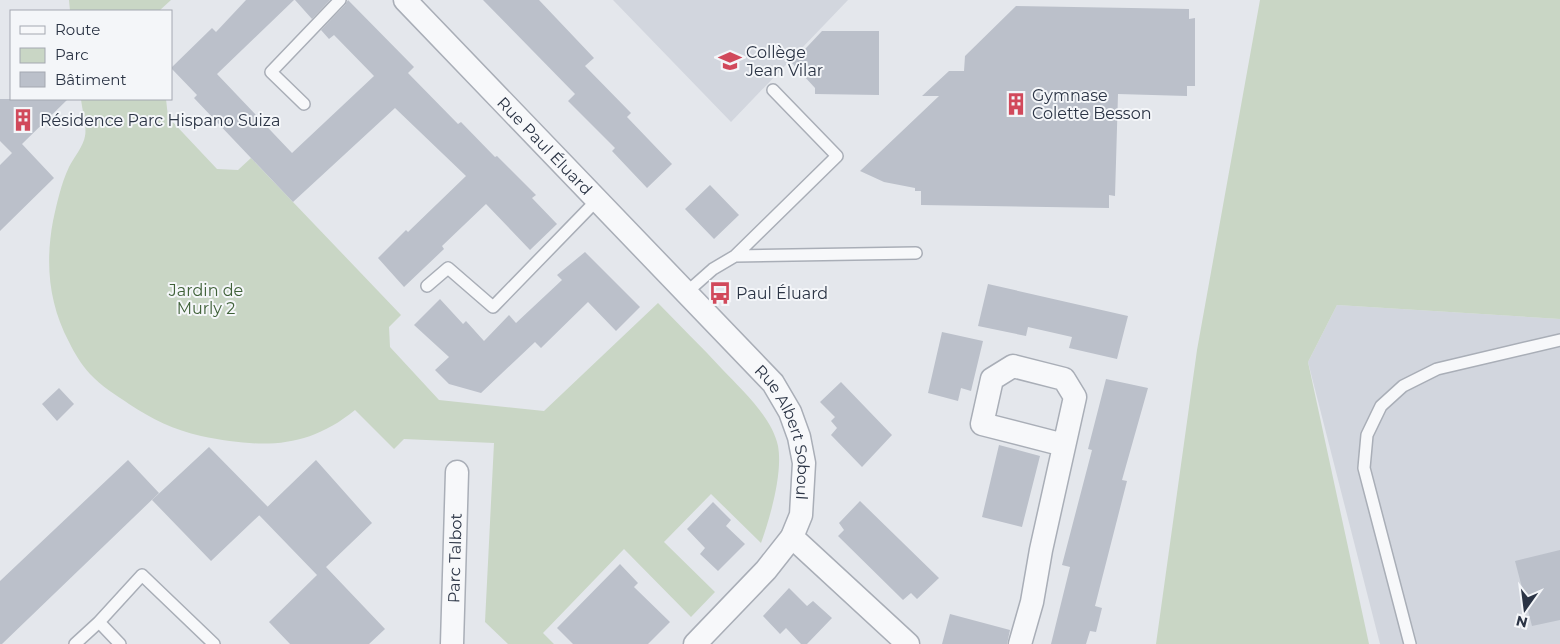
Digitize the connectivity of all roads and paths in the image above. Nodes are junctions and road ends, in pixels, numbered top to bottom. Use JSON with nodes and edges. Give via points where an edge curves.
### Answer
{"nodes":[{"id":1,"x":340,"y":0,"type":"edge"},
{"id":2,"x":405,"y":0,"type":"edge"},
{"id":3,"x":773,"y":90,"type":"dead end"},
{"id":4,"x":304,"y":104,"type":"dead end"},
{"id":5,"x":598,"y":199,"type":"junction"},
{"id":6,"x":916,"y":253,"type":"dead end"},
{"id":7,"x":734,"y":256,"type":"junction"},
{"id":8,"x":427,"y":286,"type":"dead end"},
{"id":9,"x":687,"y":292,"type":"junction"},
{"id":10,"x":1560,"y":340,"type":"edge"},
{"id":11,"x":1064,"y":445,"type":"dead end"},
{"id":12,"x":458,"y":472,"type":"dead end"},
{"id":13,"x":792,"y":537,"type":"junction"},
{"id":14,"x":98,"y":622,"type":"junction"},
{"id":15,"x":75,"y":644,"type":"edge"},
{"id":16,"x":120,"y":644,"type":"edge"},
{"id":17,"x":214,"y":644,"type":"edge"},
{"id":18,"x":452,"y":644,"type":"edge"},
{"id":19,"x":695,"y":644,"type":"edge"},
{"id":20,"x":908,"y":644,"type":"edge"},
{"id":21,"x":1020,"y":644,"type":"edge"},
{"id":22,"x":1410,"y":644,"type":"edge"}],
"edges":[{"from":1,"to":4,"type":"lane","via":[[271,72]]},
{"from":2,"to":5,"type":"street","name":"Rue Paul Éluard"},
{"from":3,"to":7,"type":"lane","via":[[837,156]]},
{"from":5,"to":8,"type":"lane","via":[[493,307],[448,268]]},
{"from":5,"to":9,"type":"street","name":"Rue Paul Éluard"},
{"from":6,"to":7,"type":"lane"},
{"from":7,"to":9,"type":"lane","via":[[712,269]]},
{"from":9,"to":13,"type":"street","name":"Rue Albert Soboul","via":[[774,383],[790,412],[804,462],[801,515]]},
{"from":10,"to":22,"type":"lane","via":[[1437,369],[1403,386],[1381,406],[1367,435],[1364,468]]},
{"from":11,"to":21,"type":"street","via":[[1032,602]]},
{"from":12,"to":18,"type":"street","name":"Parc Talbot"},
{"from":13,"to":19,"type":"street","name":"Rue Albert Soboul","via":[[766,570]]},
{"from":13,"to":20,"type":"street"},
{"from":14,"to":15,"type":"lane"},
{"from":14,"to":16,"type":"lane"},
{"from":14,"to":17,"type":"lane","via":[[142,575]]}]}
